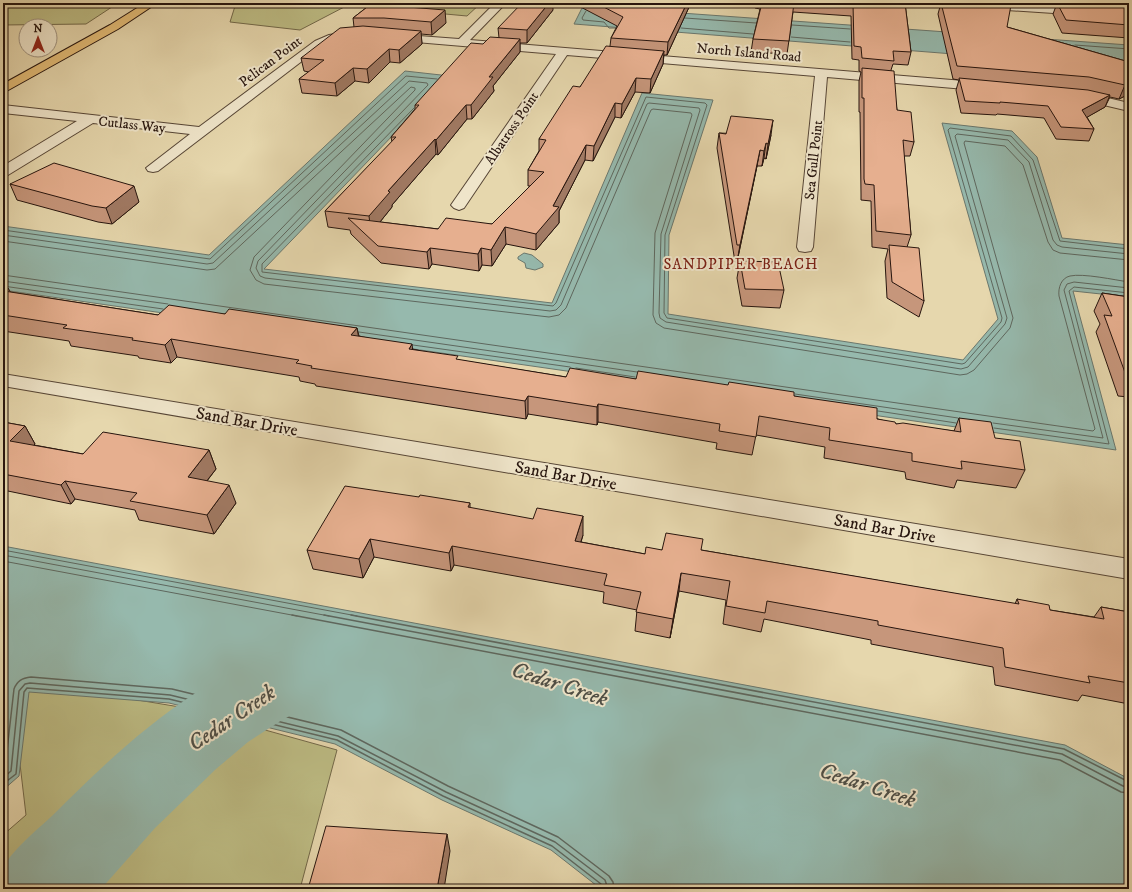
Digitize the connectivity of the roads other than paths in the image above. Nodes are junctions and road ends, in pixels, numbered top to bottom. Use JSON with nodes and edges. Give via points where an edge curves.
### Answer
{"nodes":[{"id":1,"x":152,"y":3,"type":"edge"},
{"id":2,"x":501,"y":3,"type":"edge"},
{"id":3,"x":946,"y":3,"type":"edge"},
{"id":4,"x":1129,"y":15,"type":"edge"},
{"id":5,"x":365,"y":34,"type":"edge"},
{"id":6,"x":380,"y":36,"type":"edge"},
{"id":7,"x":461,"y":43,"type":"junction"},
{"id":8,"x":563,"y":52,"type":"junction"},
{"id":9,"x":821,"y":73,"type":"junction"},
{"id":10,"x":997,"y":88,"type":"edge"},
{"id":11,"x":3,"y":89,"type":"edge"},
{"id":12,"x":1068,"y":94,"type":"edge"},
{"id":13,"x":1129,"y":107,"type":"edge"},
{"id":14,"x":3,"y":109,"type":"edge"},
{"id":15,"x":90,"y":119,"type":"junction"},
{"id":16,"x":200,"y":131,"type":"junction"},
{"id":17,"x":153,"y":168,"type":"dead end"},
{"id":18,"x":3,"y":172,"type":"edge"},
{"id":19,"x":459,"y":205,"type":"dead end"},
{"id":20,"x":804,"y":247,"type":"dead end"},
{"id":21,"x":3,"y":380,"type":"edge"},
{"id":22,"x":1129,"y":569,"type":"edge"}],
"edges":[{"from":1,"to":11,"type":"highway"},
{"from":2,"to":7,"type":"street"},
{"from":3,"to":4,"type":"street"},
{"from":5,"to":16,"type":"street","name":"Pelican Point","via":[[332,37],[319,43]]},
{"from":6,"to":7,"type":"street","name":"North Island Road"},
{"from":7,"to":8,"type":"street","name":"North Island Road"},
{"from":8,"to":9,"type":"street","name":"North Island Road"},
{"from":8,"to":19,"type":"street","name":"Albatross Point"},
{"from":9,"to":10,"type":"street","name":"North Island Road"},
{"from":9,"to":20,"type":"street","name":"Sea Gull Point"},
{"from":12,"to":13,"type":"street"},
{"from":14,"to":15,"type":"street","name":"Cutlass Way"},
{"from":15,"to":16,"type":"street","name":"Cutlass Way"},
{"from":15,"to":18,"type":"street"},
{"from":16,"to":17,"type":"street","name":"Cutlass Way"},
{"from":21,"to":22,"type":"street","name":"Sand Bar Drive"}]}
